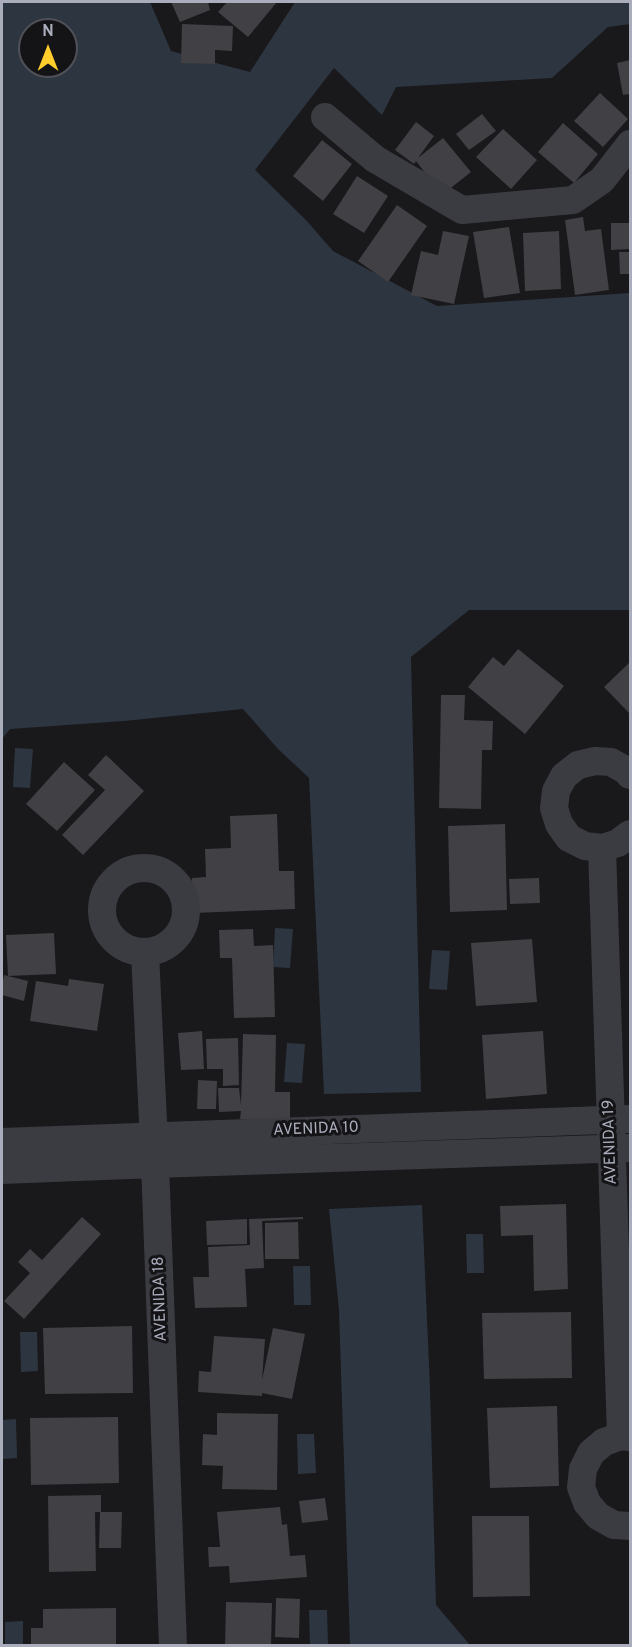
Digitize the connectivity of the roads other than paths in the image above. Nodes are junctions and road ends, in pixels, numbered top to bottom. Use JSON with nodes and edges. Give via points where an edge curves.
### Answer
{"nodes":[{"id":1,"x":326,"y":117,"type":"dead end"},
{"id":2,"x":630,"y":144,"type":"edge"},
{"id":3,"x":630,"y":776,"type":"edge"},
{"id":4,"x":630,"y":834,"type":"edge"},
{"id":5,"x":602,"y":848,"type":"junction"},
{"id":6,"x":145,"y":952,"type":"dead end"},
{"id":7,"x":620,"y":1119,"type":"edge"},
{"id":8,"x":378,"y":1128,"type":"junction"},
{"id":9,"x":154,"y":1136,"type":"junction"},
{"id":10,"x":2,"y":1142,"type":"edge"},
{"id":11,"x":621,"y":1149,"type":"edge"},
{"id":12,"x":380,"y":1157,"type":"junction"},
{"id":13,"x":155,"y":1164,"type":"junction"},
{"id":14,"x":2,"y":1170,"type":"edge"},
{"id":15,"x":626,"y":1437,"type":"edge"},
{"id":16,"x":630,"y":1526,"type":"edge"},
{"id":17,"x":173,"y":1646,"type":"edge"}],
"edges":[{"from":1,"to":2,"type":"street","via":[[375,159],[462,210],[573,200],[602,180]]},
{"from":3,"to":5,"type":"street","via":[[612,762],[594,761],[578,765],[564,776],[556,791],[556,816],[569,838],[585,846]]},
{"from":4,"to":5,"type":"street"},
{"from":5,"to":7,"type":"street","name":"AVENIDA 19"},
{"from":6,"to":9,"type":"street","name":"AVENIDA 18"},
{"from":7,"to":8,"type":"street","name":"AVENIDA 10"},
{"from":7,"to":11,"type":"street","name":"AVENIDA 19"},
{"from":8,"to":9,"type":"street","name":"AVENIDA 10"},
{"from":8,"to":12,"type":"street"},
{"from":9,"to":10,"type":"street","name":"AVENIDA 10"},
{"from":9,"to":13,"type":"street","name":"AVENIDA 18"},
{"from":11,"to":12,"type":"street","name":"AVENIDA 10"},
{"from":11,"to":15,"type":"street","name":"AVENIDA 19"},
{"from":12,"to":13,"type":"street","name":"AVENIDA 10"},
{"from":13,"to":14,"type":"street","name":"AVENIDA 10"},
{"from":13,"to":17,"type":"street","name":"AVENIDA 18"},
{"from":15,"to":16,"type":"street","name":"AVENIDA 19","via":[[604,1442],[591,1454],[583,1469],[581,1486],[587,1503],[598,1516],[614,1525]]}]}
